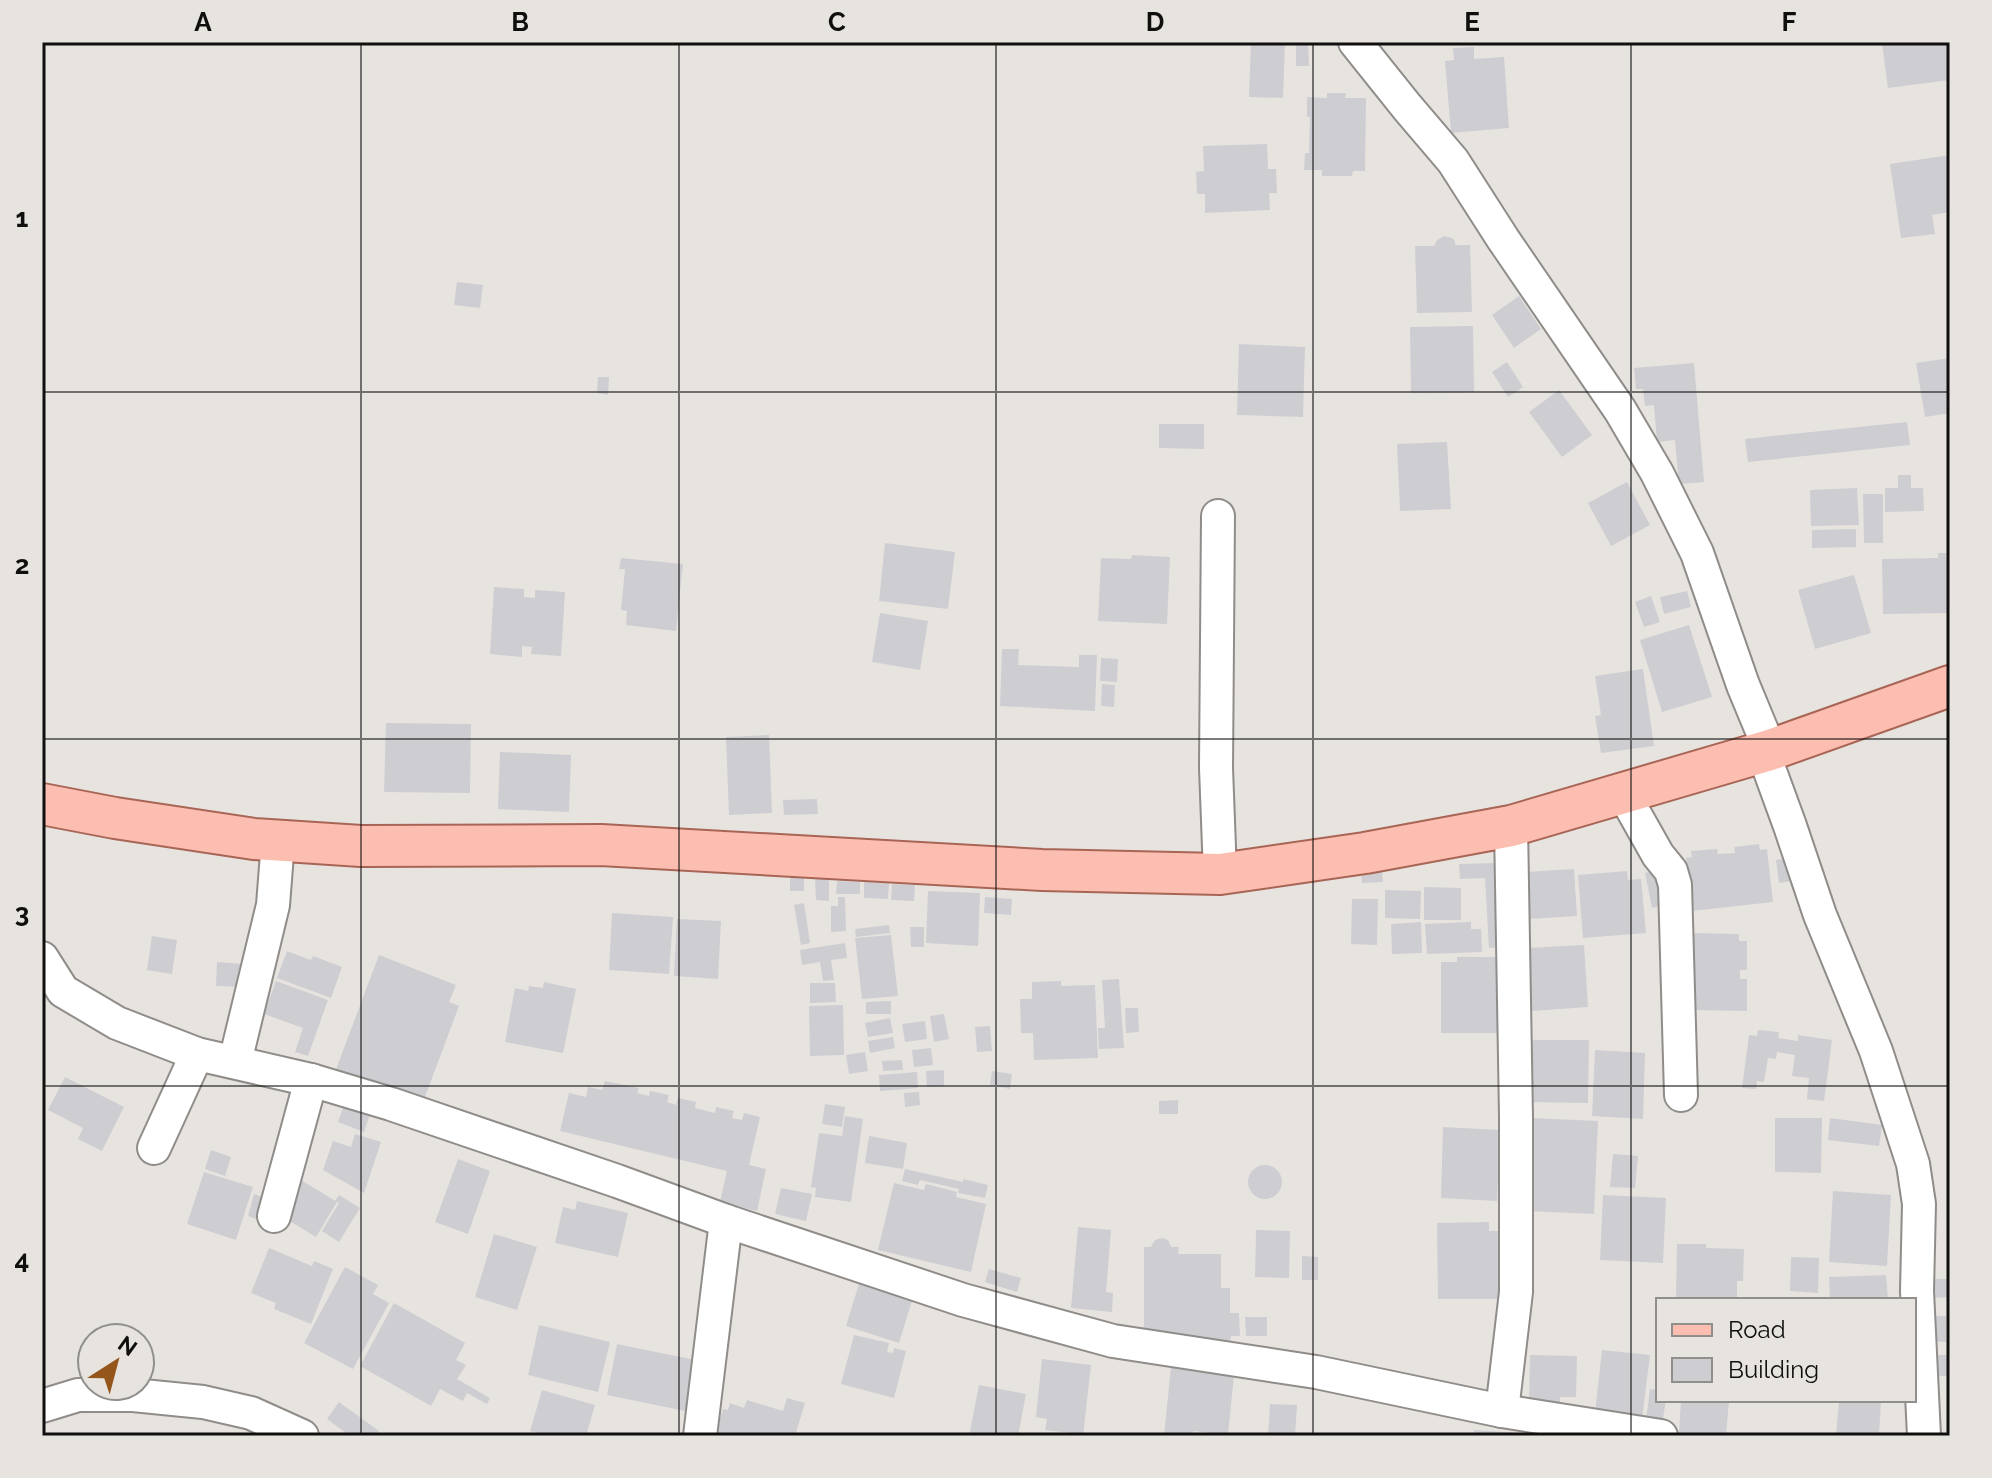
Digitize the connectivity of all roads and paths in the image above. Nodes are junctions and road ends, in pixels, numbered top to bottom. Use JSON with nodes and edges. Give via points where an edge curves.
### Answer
{"nodes":[{"id":1,"x":1355,"y":42,"type":"edge"},
{"id":2,"x":1379,"y":57,"type":"edge"},
{"id":3,"x":1218,"y":516,"type":"dead end"},
{"id":4,"x":1950,"y":686,"type":"edge"},
{"id":5,"x":1766,"y":751,"type":"junction"},
{"id":6,"x":1623,"y":793,"type":"junction"},
{"id":7,"x":42,"y":804,"type":"edge"},
{"id":8,"x":1511,"y":826,"type":"junction"},
{"id":9,"x":278,"y":841,"type":"junction"},
{"id":10,"x":1220,"y":874,"type":"junction"},
{"id":11,"x":42,"y":958,"type":"edge"},
{"id":12,"x":53,"y":988,"type":"edge"},
{"id":13,"x":197,"y":1054,"type":"junction"},
{"id":14,"x":235,"y":1062,"type":"junction"},
{"id":15,"x":311,"y":1080,"type":"junction"},
{"id":16,"x":1681,"y":1095,"type":"dead end"},
{"id":17,"x":154,"y":1148,"type":"dead end"},
{"id":18,"x":274,"y":1216,"type":"dead end"},
{"id":19,"x":726,"y":1221,"type":"junction"},
{"id":20,"x":42,"y":1406,"type":"edge"},
{"id":21,"x":1502,"y":1411,"type":"junction"},
{"id":22,"x":302,"y":1436,"type":"edge"},
{"id":23,"x":700,"y":1436,"type":"edge"},
{"id":24,"x":1661,"y":1436,"type":"edge"},
{"id":25,"x":1924,"y":1436,"type":"edge"}],
"edges":[{"from":1,"to":2,"type":"street"},
{"from":2,"to":5,"type":"street","via":[[1620,410],[1657,473],[1697,553]]},
{"from":3,"to":10,"type":"street"},
{"from":4,"to":5,"type":"main road"},
{"from":5,"to":6,"type":"main road"},
{"from":5,"to":25,"type":"street","via":[[1820,915],[1880,1063],[1913,1164],[1919,1204]]},
{"from":6,"to":8,"type":"main road"},
{"from":6,"to":16,"type":"street","via":[[1675,885]]},
{"from":7,"to":9,"type":"main road"},
{"from":8,"to":10,"type":"main road"},
{"from":8,"to":21,"type":"street","via":[[1516,1292]]},
{"from":9,"to":10,"type":"main road","via":[[601,845],[1042,870]]},
{"from":9,"to":14,"type":"street","via":[[273,905]]},
{"from":11,"to":12,"type":"street"},
{"from":12,"to":13,"type":"street","via":[[117,1023]]},
{"from":13,"to":14,"type":"street"},
{"from":13,"to":17,"type":"street"},
{"from":14,"to":15,"type":"street"},
{"from":15,"to":18,"type":"street"},
{"from":15,"to":19,"type":"street"},
{"from":19,"to":21,"type":"street","via":[[963,1300],[1099,1338],[1316,1372]]},
{"from":19,"to":23,"type":"street"},
{"from":20,"to":22,"type":"street","via":[[78,1395],[203,1402],[251,1413]]},
{"from":21,"to":24,"type":"street"}]}
